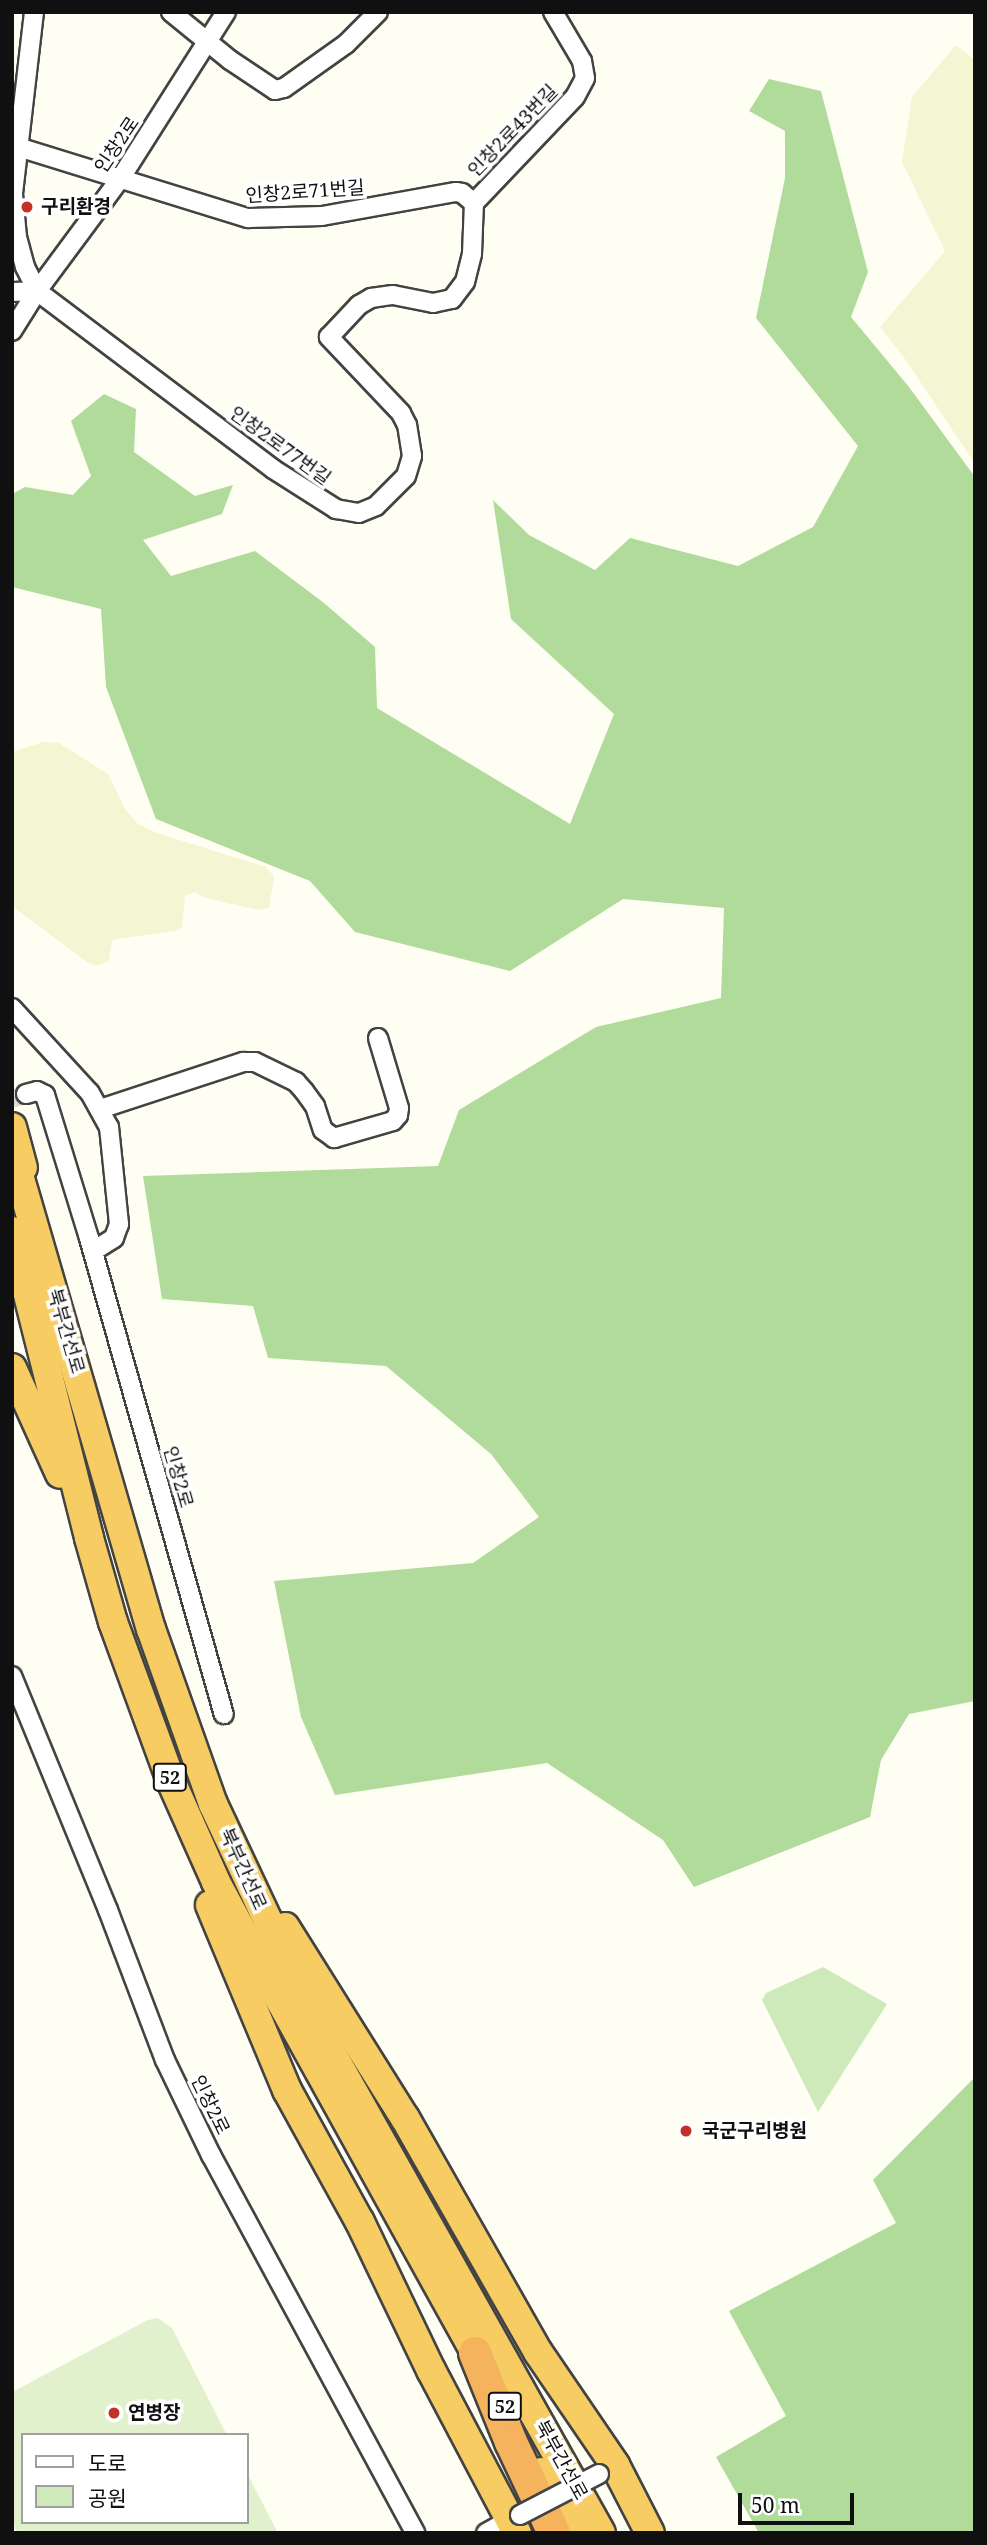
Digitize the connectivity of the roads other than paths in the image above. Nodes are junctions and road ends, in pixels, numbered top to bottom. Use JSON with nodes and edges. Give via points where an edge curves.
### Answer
{"nodes":[{"id":1,"x":34,"y":12,"type":"edge"},
{"id":2,"x":171,"y":12,"type":"edge"},
{"id":3,"x":226,"y":12,"type":"edge"},
{"id":4,"x":378,"y":12,"type":"edge"},
{"id":5,"x":553,"y":12,"type":"edge"},
{"id":6,"x":208,"y":43,"type":"junction"},
{"id":7,"x":18,"y":147,"type":"junction"},
{"id":8,"x":120,"y":179,"type":"junction"},
{"id":9,"x":474,"y":203,"type":"junction"},
{"id":10,"x":37,"y":291,"type":"junction"},
{"id":11,"x":12,"y":292,"type":"edge"},
{"id":12,"x":12,"y":331,"type":"edge"},
{"id":13,"x":12,"y":1007,"type":"edge"},
{"id":14,"x":378,"y":1038,"type":"dead end"},
{"id":15,"x":26,"y":1094,"type":"dead end"},
{"id":16,"x":100,"y":1109,"type":"junction"},
{"id":17,"x":12,"y":1127,"type":"edge"},
{"id":18,"x":12,"y":1151,"type":"edge"},
{"id":19,"x":12,"y":1231,"type":"edge"},
{"id":20,"x":93,"y":1251,"type":"junction"},
{"id":21,"x":51,"y":1276,"type":"junction"},
{"id":22,"x":12,"y":1368,"type":"edge"},
{"id":23,"x":89,"y":1538,"type":"junction"},
{"id":24,"x":12,"y":1676,"type":"edge"},
{"id":25,"x":224,"y":1714,"type":"dead end"},
{"id":26,"x":172,"y":1783,"type":"junction"},
{"id":27,"x":213,"y":1804,"type":"junction"},
{"id":28,"x":475,"y":2353,"type":"junction"},
{"id":29,"x":607,"y":2470,"type":"junction"},
{"id":30,"x":508,"y":2525,"type":"edge"},
{"id":31,"x":415,"y":2533,"type":"edge"},
{"id":32,"x":554,"y":2533,"type":"edge"},
{"id":33,"x":575,"y":2533,"type":"edge"},
{"id":34,"x":601,"y":2533,"type":"edge"},
{"id":35,"x":650,"y":2533,"type":"edge"}],
"edges":[{"from":1,"to":7,"type":"street"},
{"from":2,"to":6,"type":"street"},
{"from":3,"to":6,"type":"street","name":"인창2로"},
{"from":4,"to":6,"type":"street","via":[[346,44],[279,90],[268,87]]},
{"from":5,"to":9,"type":"street","name":"인창2로43번길","via":[[582,61],[585,78],[575,97]]},
{"from":6,"to":8,"type":"street","name":"인창2로"},
{"from":7,"to":8,"type":"street","name":"인창2로71번길"},
{"from":7,"to":10,"type":"street","via":[[14,214],[25,267]]},
{"from":8,"to":9,"type":"street","name":"인창2로71번길","via":[[248,218],[322,216],[456,192]]},
{"from":8,"to":10,"type":"street","name":"인창2로"},
{"from":9,"to":10,"type":"street","name":"인창2로77번길","via":[[472,254],[465,282],[452,299],[433,303],[393,295],[371,298],[329,337],[401,413],[411,442],[406,476],[376,506],[359,513],[322,503]]},
{"from":10,"to":11,"type":"street"},
{"from":10,"to":12,"type":"street","name":"인창2로"},
{"from":13,"to":16,"type":"street"},
{"from":14,"to":16,"type":"street","via":[[398,1115],[393,1121],[334,1138],[326,1135],[312,1099],[296,1082],[255,1062]]},
{"from":15,"to":20,"type":"street","name":"인창2로","via":[[37,1091],[45,1096]]},
{"from":16,"to":20,"type":"street","via":[[109,1127],[119,1224],[114,1238]]},
{"from":17,"to":21,"type":"highway"},
{"from":18,"to":21,"type":"highway","name":"북부간선로","number":"52"},
{"from":19,"to":23,"type":"highway","name":"북부간선로","number":"52"},
{"from":20,"to":25,"type":"street","name":"인창2로"},
{"from":21,"to":27,"type":"highway","name":"북부간선로","number":"52","via":[[151,1629]]},
{"from":22,"to":23,"type":"highway"},
{"from":23,"to":26,"type":"highway","name":"북부간선로","number":"52"},
{"from":24,"to":31,"type":"street","name":"인창2로","via":[[165,2060],[211,2155]]},
{"from":26,"to":28,"type":"highway","name":"북부간선로","number":"52","via":[[216,1882],[262,1969]]},
{"from":26,"to":30,"type":"highway","via":[[200,1880],[287,2090],[375,2251]]},
{"from":27,"to":29,"type":"highway","via":[[400,2109]]},
{"from":27,"to":34,"type":"highway","name":"북부간선로","number":"52","via":[[321,2034]]},
{"from":28,"to":32,"type":"highway"},
{"from":28,"to":33,"type":"highway","name":"북부간선로","number":"52"},
{"from":29,"to":30,"type":"street","bridge":true},
{"from":29,"to":35,"type":"highway"}]}
